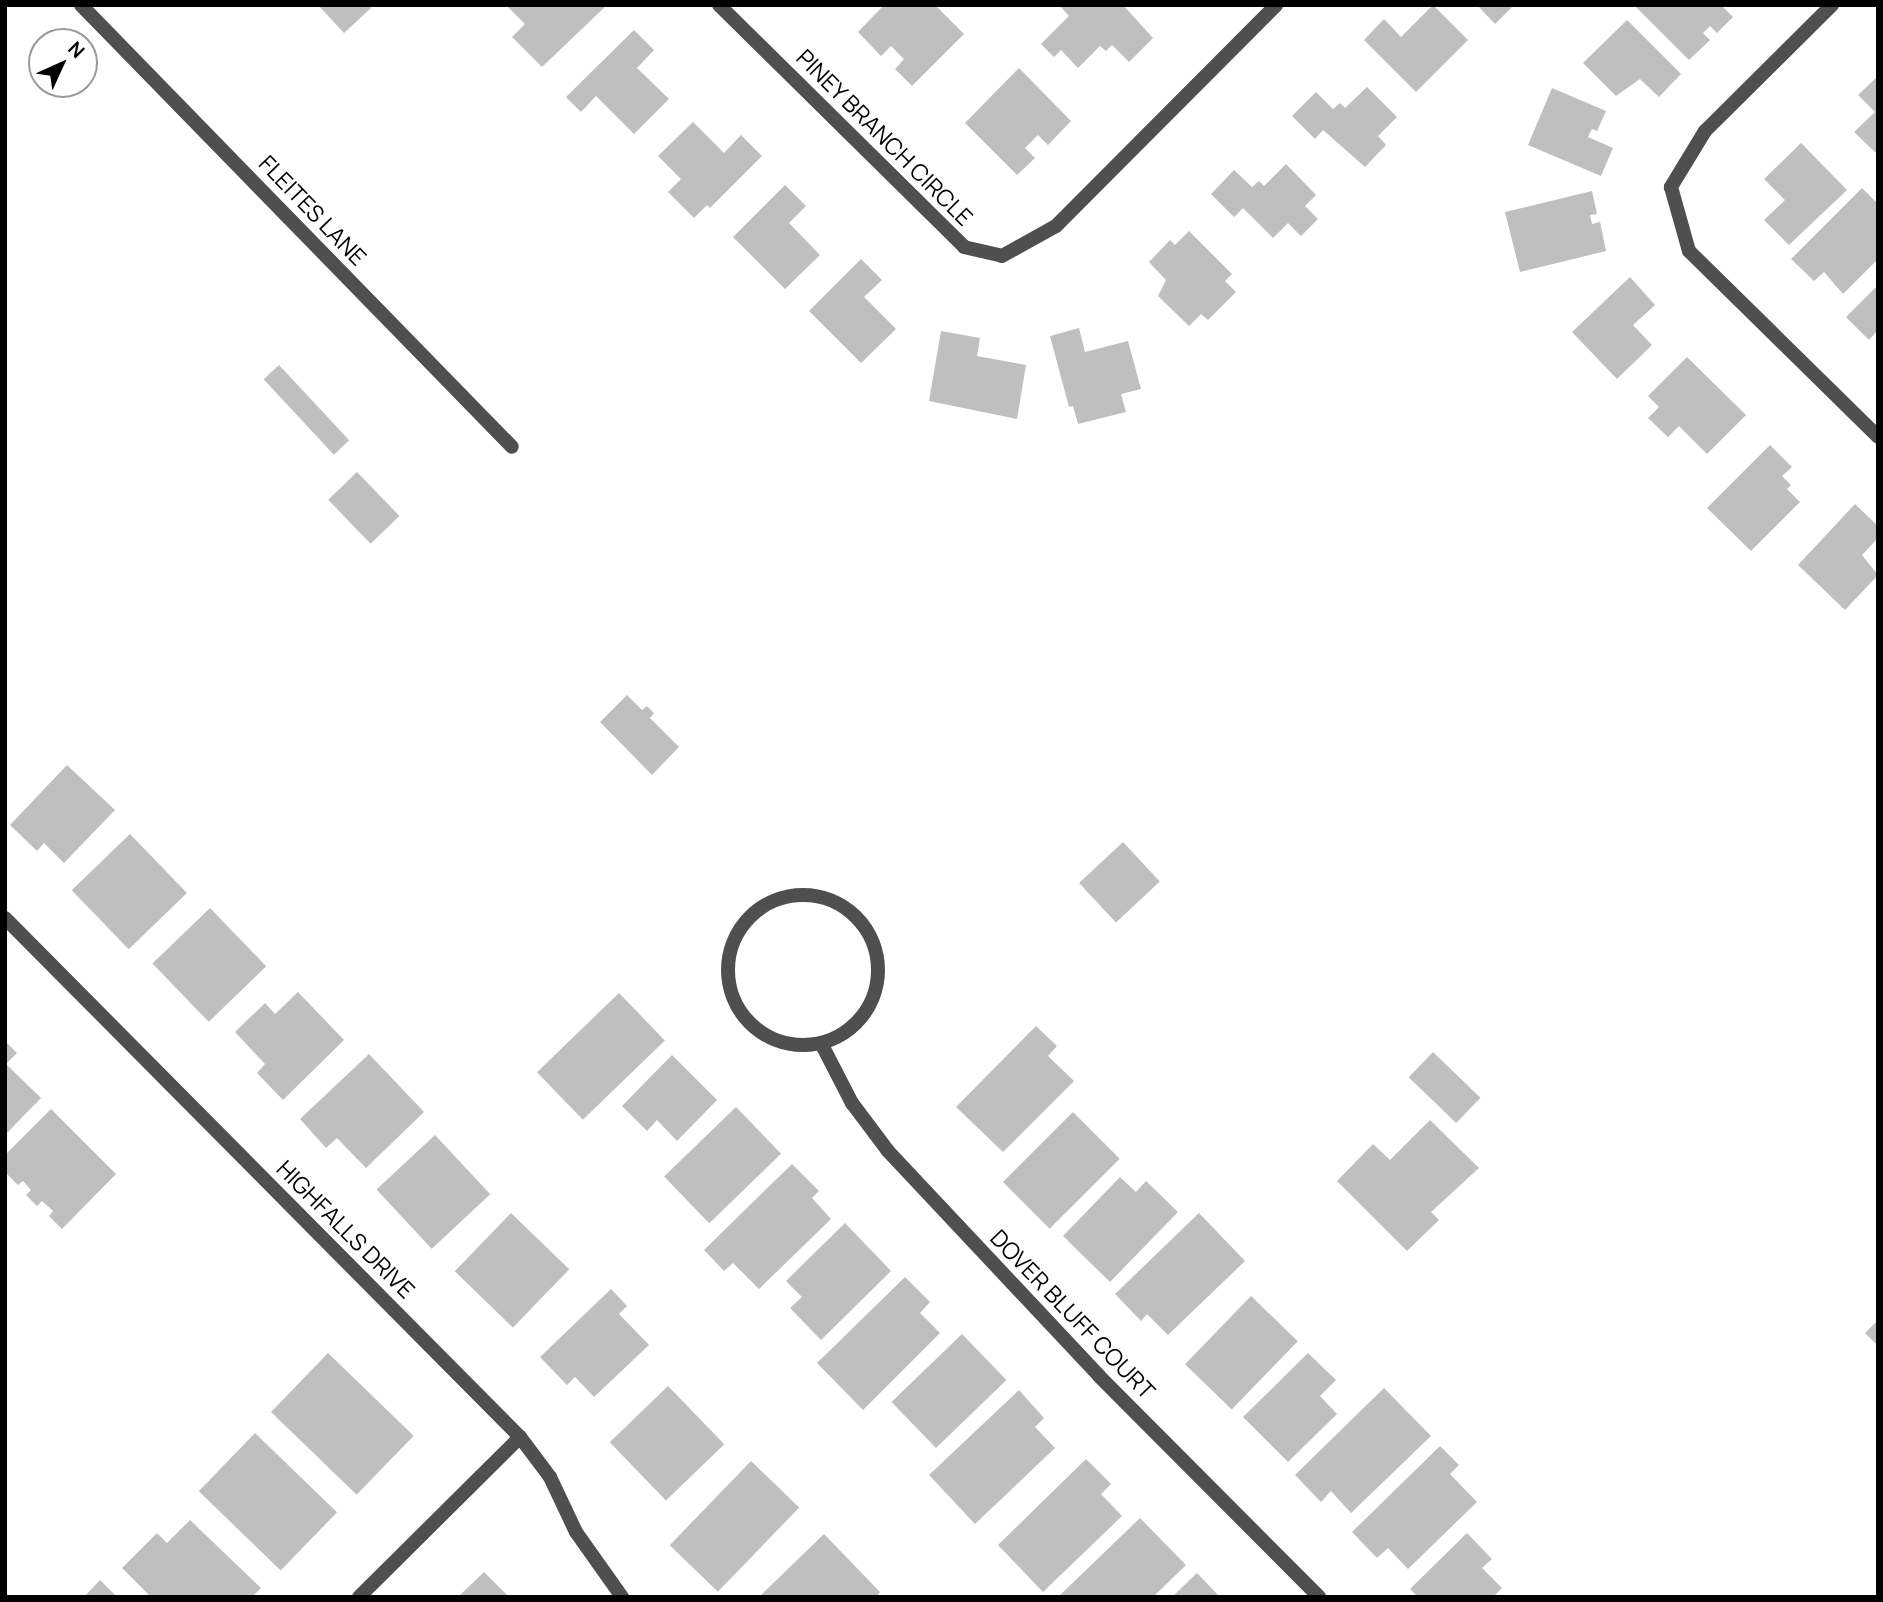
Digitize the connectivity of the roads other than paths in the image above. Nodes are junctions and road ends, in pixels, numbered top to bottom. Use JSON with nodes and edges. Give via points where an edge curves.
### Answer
{"nodes":[{"id":1,"x":81,"y":5,"type":"edge"},
{"id":2,"x":719,"y":5,"type":"edge"},
{"id":3,"x":1276,"y":5,"type":"edge"},
{"id":4,"x":1832,"y":5,"type":"edge"},
{"id":5,"x":1878,"y":437,"type":"edge"},
{"id":6,"x":512,"y":447,"type":"dead end"},
{"id":7,"x":5,"y":918,"type":"edge"},
{"id":8,"x":821,"y":1043,"type":"junction"},
{"id":9,"x":520,"y":1437,"type":"junction"},
{"id":10,"x":359,"y":1597,"type":"edge"},
{"id":11,"x":622,"y":1597,"type":"edge"},
{"id":12,"x":1319,"y":1597,"type":"edge"}],
"edges":[{"from":1,"to":6,"type":"street","name":"FLEITES LANE"},
{"from":2,"to":3,"type":"street","name":"PINEY BRANCH CIRCLE","via":[[964,247],[1002,256],[1056,226]]},
{"from":4,"to":5,"type":"street","via":[[1705,131],[1671,187],[1689,251]]},
{"from":7,"to":9,"type":"street","name":"HIGHFALLS DRIVE"},
{"from":8,"to":8,"type":"street","via":[[844,1033],[863,1016],[875,993],[878,968],[873,943],[860,921],[840,904],[816,896],[791,895],[768,903],[742,927],[728,960],[729,984],[737,1007],[753,1026],[773,1039],[797,1045]]},
{"from":8,"to":12,"type":"street","name":"DOVER BLUFF COURT","via":[[852,1103],[888,1151],[1099,1376]]},
{"from":9,"to":10,"type":"street"},
{"from":9,"to":11,"type":"street","name":"HIGHFALLS DRIVE","via":[[550,1477],[576,1532]]}]}
